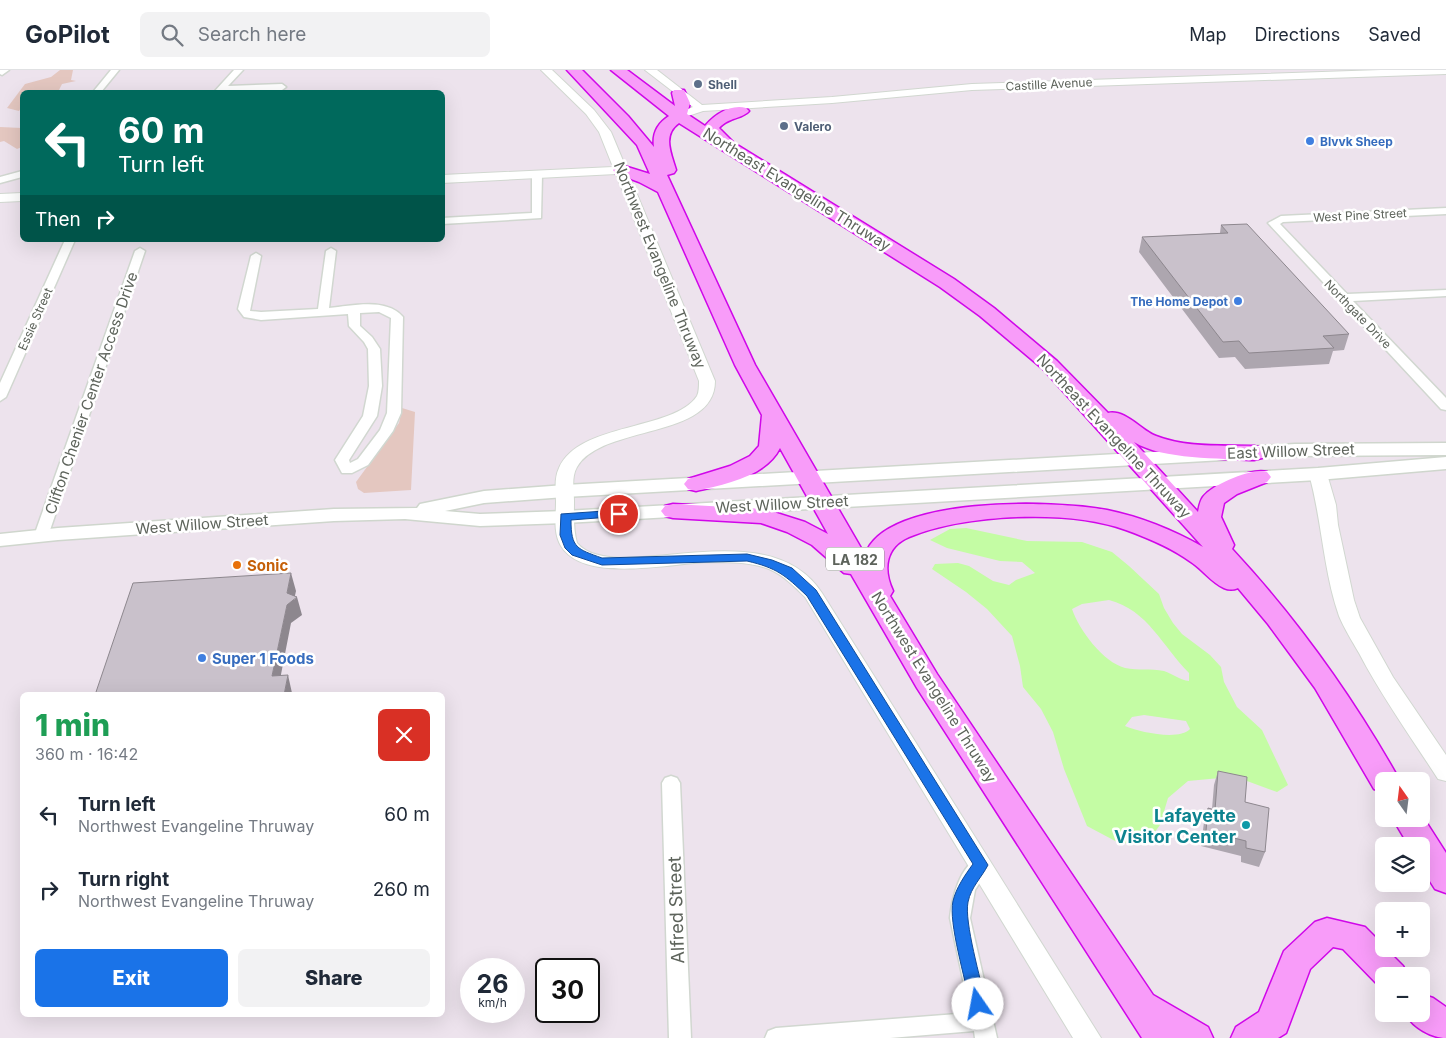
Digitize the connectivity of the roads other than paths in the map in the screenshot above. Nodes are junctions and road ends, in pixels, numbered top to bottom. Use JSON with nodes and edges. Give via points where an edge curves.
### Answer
{"nodes":[{"id":1,"x":115,"y":70,"type":"edge"},
{"id":2,"x":240,"y":70,"type":"edge"},
{"id":3,"x":546,"y":70,"type":"edge"},
{"id":4,"x":574,"y":70,"type":"edge"},
{"id":5,"x":585,"y":70,"type":"edge"},
{"id":6,"x":618,"y":70,"type":"edge"},
{"id":7,"x":650,"y":70,"type":"edge"},
{"id":8,"x":1446,"y":71,"type":"edge"},
{"id":9,"x":282,"y":87,"type":"dead end"},
{"id":10,"x":99,"y":90,"type":"edge"},
{"id":11,"x":221,"y":90,"type":"edge"},
{"id":12,"x":236,"y":90,"type":"edge"},
{"id":13,"x":832,"y":100,"type":"junction"},
{"id":14,"x":680,"y":105,"type":"junction"},
{"id":15,"x":632,"y":107,"type":"dead end"},
{"id":16,"x":706,"y":111,"type":"junction"},
{"id":17,"x":741,"y":111,"type":"junction"},
{"id":18,"x":634,"y":134,"type":"junction"},
{"id":19,"x":728,"y":146,"type":"junction"},
{"id":20,"x":620,"y":170,"type":"junction"},
{"id":21,"x":20,"y":175,"type":"edge"},
{"id":22,"x":536,"y":175,"type":"junction"},
{"id":23,"x":445,"y":179,"type":"edge"},
{"id":24,"x":0,"y":180,"type":"edge"},
{"id":25,"x":666,"y":190,"type":"junction"},
{"id":26,"x":20,"y":197,"type":"edge"},
{"id":27,"x":0,"y":198,"type":"edge"},
{"id":28,"x":1446,"y":211,"type":"edge"},
{"id":29,"x":445,"y":221,"type":"edge"},
{"id":30,"x":1274,"y":221,"type":"joint"},
{"id":31,"x":686,"y":235,"type":"junction"},
{"id":32,"x":69,"y":242,"type":"edge"},
{"id":33,"x":140,"y":251,"type":"dead end"},
{"id":34,"x":331,"y":251,"type":"dead end"},
{"id":35,"x":256,"y":256,"type":"dead end"},
{"id":36,"x":1446,"y":293,"type":"edge"},
{"id":37,"x":1343,"y":298,"type":"junction"},
{"id":38,"x":355,"y":309,"type":"junction"},
{"id":39,"x":323,"y":312,"type":"junction"},
{"id":40,"x":395,"y":361,"type":"junction"},
{"id":41,"x":376,"y":364,"type":"junction"},
{"id":42,"x":1441,"y":395,"type":"edge"},
{"id":43,"x":1080,"y":396,"type":"junction"},
{"id":44,"x":0,"y":397,"type":"edge"},
{"id":45,"x":1446,"y":406,"type":"edge"},
{"id":46,"x":774,"y":415,"type":"junction"},
{"id":47,"x":366,"y":422,"type":"junction"},
{"id":48,"x":390,"y":423,"type":"junction"},
{"id":49,"x":1395,"y":448,"type":"junction"},
{"id":50,"x":1446,"y":449,"type":"edge"},
{"id":51,"x":1254,"y":452,"type":"junction"},
{"id":52,"x":1136,"y":458,"type":"junction"},
{"id":53,"x":1446,"y":463,"type":"edge"},
{"id":54,"x":1318,"y":474,"type":"junction"},
{"id":55,"x":809,"y":477,"type":"junction"},
{"id":56,"x":1259,"y":477,"type":"junction"},
{"id":57,"x":1159,"y":483,"type":"junction"},
{"id":58,"x":696,"y":484,"type":"junction"},
{"id":59,"x":565,"y":491,"type":"junction"},
{"id":60,"x":822,"y":502,"type":"junction"},
{"id":61,"x":673,"y":511,"type":"junction"},
{"id":62,"x":405,"y":514,"type":"junction"},
{"id":63,"x":565,"y":517,"type":"junction"},
{"id":64,"x":42,"y":536,"type":"junction"},
{"id":65,"x":0,"y":540,"type":"edge"},
{"id":66,"x":1231,"y":563,"type":"junction"},
{"id":67,"x":866,"y":577,"type":"junction"},
{"id":68,"x":888,"y":614,"type":"junction"},
{"id":69,"x":1277,"y":618,"type":"junction"},
{"id":70,"x":1380,"y":772,"type":"edge"},
{"id":71,"x":1446,"y":773,"type":"edge"},
{"id":72,"x":671,"y":783,"type":"dead end"},
{"id":73,"x":1414,"y":828,"type":"edge"},
{"id":74,"x":981,"y":865,"type":"junction"},
{"id":75,"x":1446,"y":880,"type":"edge"},
{"id":76,"x":1382,"y":967,"type":"edge"},
{"id":77,"x":1139,"y":1003,"type":"junction"},
{"id":78,"x":1430,"y":1015,"type":"edge"},
{"id":79,"x":1446,"y":1026,"type":"edge"},
{"id":80,"x":984,"y":1029,"type":"edge"},
{"id":81,"x":680,"y":1038,"type":"edge"},
{"id":82,"x":776,"y":1038,"type":"edge"},
{"id":83,"x":1088,"y":1038,"type":"edge"},
{"id":84,"x":1162,"y":1038,"type":"edge"},
{"id":85,"x":1195,"y":1038,"type":"edge"},
{"id":86,"x":1249,"y":1038,"type":"edge"}],
"edges":[{"from":1,"to":10,"type":"street"},
{"from":2,"to":11,"type":"street"},
{"from":3,"to":20,"type":"street","name":"Northwest Evangeline Thruway","via":[[598,121]]},
{"from":4,"to":18,"type":"highway","name":"Northwest Evangeline Thruway","number":"LA 182"},
{"from":5,"to":15,"type":"highway"},
{"from":6,"to":14,"type":"highway","name":"Northeast Evangeline Thruway","via":[[656,108]]},
{"from":7,"to":14,"type":"street","name":"Northeast Evangeline Thruway"},
{"from":8,"to":13,"type":"street","name":"Castille Avenue","via":[[972,87]]},
{"from":9,"to":12,"type":"street"},
{"from":13,"to":16,"type":"street","name":"Castille Avenue"},
{"from":13,"to":17,"type":"street","name":"Castille Avenue"},
{"from":14,"to":16,"type":"highway"},
{"from":14,"to":19,"type":"highway","name":"Northeast Evangeline Thruway"},
{"from":14,"to":31,"type":"highway","via":[[661,130],[660,140]]},
{"from":16,"to":17,"type":"street","name":"Castille Avenue"},
{"from":17,"to":19,"type":"highway","via":[[722,117],[712,128]]},
{"from":18,"to":20,"type":"highway","via":[[638,153]]},
{"from":18,"to":25,"type":"highway","name":"Northwest Evangeline Thruway","number":"LA 182","via":[[644,143]]},
{"from":19,"to":43,"type":"highway","name":"Northeast Evangeline Thruway","via":[[947,283],[1036,352]]},
{"from":20,"to":22,"type":"street"},
{"from":20,"to":25,"type":"highway","via":[[645,178]]},
{"from":20,"to":59,"type":"street","name":"Northwest Evangeline Thruway","via":[[705,374],[706,392],[703,400],[688,411],[593,446],[576,456],[566,472]]},
{"from":21,"to":24,"type":"street"},
{"from":22,"to":23,"type":"street"},
{"from":22,"to":29,"type":"street","via":[[537,216]]},
{"from":25,"to":31,"type":"highway","name":"Northwest Evangeline Thruway","number":"LA 182"},
{"from":26,"to":27,"type":"street"},
{"from":28,"to":30,"type":"street","name":"West Pine Street"},
{"from":30,"to":37,"type":"street","name":"Northgate Drive","via":[[1275,227]]},
{"from":31,"to":46,"type":"highway","name":"Northwest Evangeline Thruway","number":"LA 182","via":[[731,336]]},
{"from":32,"to":44,"type":"street","name":"Essie Street"},
{"from":33,"to":64,"type":"street","name":"Clifton Chenier Center Access Drive"},
{"from":34,"to":39,"type":"street"},
{"from":35,"to":39,"type":"street","via":[[245,313],[261,316]]},
{"from":36,"to":37,"type":"street"},
{"from":37,"to":42,"type":"street","name":"Northgate Drive"},
{"from":38,"to":39,"type":"street"},
{"from":38,"to":40,"type":"street","via":[[379,308],[397,317]]},
{"from":38,"to":41,"type":"street","via":[[352,323],[372,344]]},
{"from":40,"to":41,"type":"street"},
{"from":40,"to":48,"type":"street","via":[[394,413]]},
{"from":41,"to":47,"type":"street","via":[[372,410]]},
{"from":42,"to":45,"type":"street","name":"Northgate Drive"},
{"from":43,"to":51,"type":"highway","via":[[1122,427],[1148,441],[1180,449]]},
{"from":43,"to":52,"type":"highway","name":"Northeast Evangeline Thruway"},
{"from":46,"to":55,"type":"highway","name":"Northwest Evangeline Thruway","number":"LA 182"},
{"from":46,"to":58,"type":"highway","via":[[770,448],[753,465],[729,476]]},
{"from":47,"to":48,"type":"street"},
{"from":47,"to":48,"type":"street","via":[[342,460],[347,470],[363,462]]},
{"from":49,"to":50,"type":"main road","name":"East Willow Street"},
{"from":49,"to":51,"type":"main road","name":"East Willow Street"},
{"from":49,"to":54,"type":"main road","via":[[1325,460],[1318,466]]},
{"from":51,"to":52,"type":"main road","name":"East Willow Street"},
{"from":52,"to":55,"type":"main road","name":"West Willow Street"},
{"from":52,"to":57,"type":"highway","name":"Northeast Evangeline Thruway"},
{"from":53,"to":54,"type":"main road","name":"East Willow Street"},
{"from":54,"to":56,"type":"main road","name":"East Willow Street"},
{"from":54,"to":71,"type":"street","via":[[1350,618],[1384,680]]},
{"from":55,"to":58,"type":"main road","name":"West Willow Street"},
{"from":55,"to":60,"type":"highway","name":"Northwest Evangeline Thruway","number":"LA 182"},
{"from":56,"to":57,"type":"main road","name":"East Willow Street"},
{"from":56,"to":66,"type":"highway","via":[[1229,489],[1213,500],[1209,517]]},
{"from":57,"to":60,"type":"main road","name":"West Willow Street"},
{"from":57,"to":66,"type":"highway","name":"Northeast Evangeline Thruway"},
{"from":58,"to":59,"type":"main road","name":"West Willow Street"},
{"from":59,"to":62,"type":"main road","name":"West Willow Street","via":[[484,498]]},
{"from":59,"to":63,"type":"street","name":"Northwest Evangeline Thruway"},
{"from":60,"to":61,"type":"main road","name":"West Willow Street"},
{"from":60,"to":67,"type":"highway","name":"Northwest Evangeline Thruway","number":"LA 182"},
{"from":61,"to":63,"type":"main road","name":"West Willow Street"},
{"from":61,"to":67,"type":"highway","via":[[764,516],[821,540]]},
{"from":62,"to":63,"type":"main road","name":"West Willow Street","via":[[480,520]]},
{"from":62,"to":64,"type":"main road","name":"West Willow Street","via":[[334,515]]},
{"from":63,"to":74,"type":"street","name":"Northwest Evangeline Thruway","via":[[568,545],[576,553],[602,562],[747,558],[778,566],[795,576],[812,593]]},
{"from":64,"to":65,"type":"main road","name":"West Willow Street"},
{"from":66,"to":69,"type":"highway","name":"Northeast Evangeline Thruway"},
{"from":67,"to":68,"type":"highway","name":"Northwest Evangeline Thruway","number":"LA 182"},
{"from":68,"to":69,"type":"highway","via":[[872,570],[876,555],[898,532],[934,518],[1050,511],[1120,521],[1170,540],[1192,551]]},
{"from":68,"to":77,"type":"highway","name":"Northwest Evangeline Thruway","number":"LA 182","via":[[927,681]]},
{"from":69,"to":70,"type":"highway","name":"Northeast Evangeline Thruway","via":[[1325,682]]},
{"from":72,"to":81,"type":"street","name":"Alfred Street"},
{"from":73,"to":75,"type":"highway"},
{"from":74,"to":80,"type":"street","via":[[969,880],[960,901],[960,918]]},
{"from":74,"to":83,"type":"street","name":"Northwest Evangeline Thruway"},
{"from":76,"to":86,"type":"highway","via":[[1353,936],[1327,932],[1296,961],[1273,1022]]},
{"from":77,"to":84,"type":"highway","name":"Northwest Evangeline Thruway","number":"LA 182"},
{"from":77,"to":85,"type":"highway"},
{"from":78,"to":79,"type":"highway"},
{"from":80,"to":82,"type":"street"}]}
